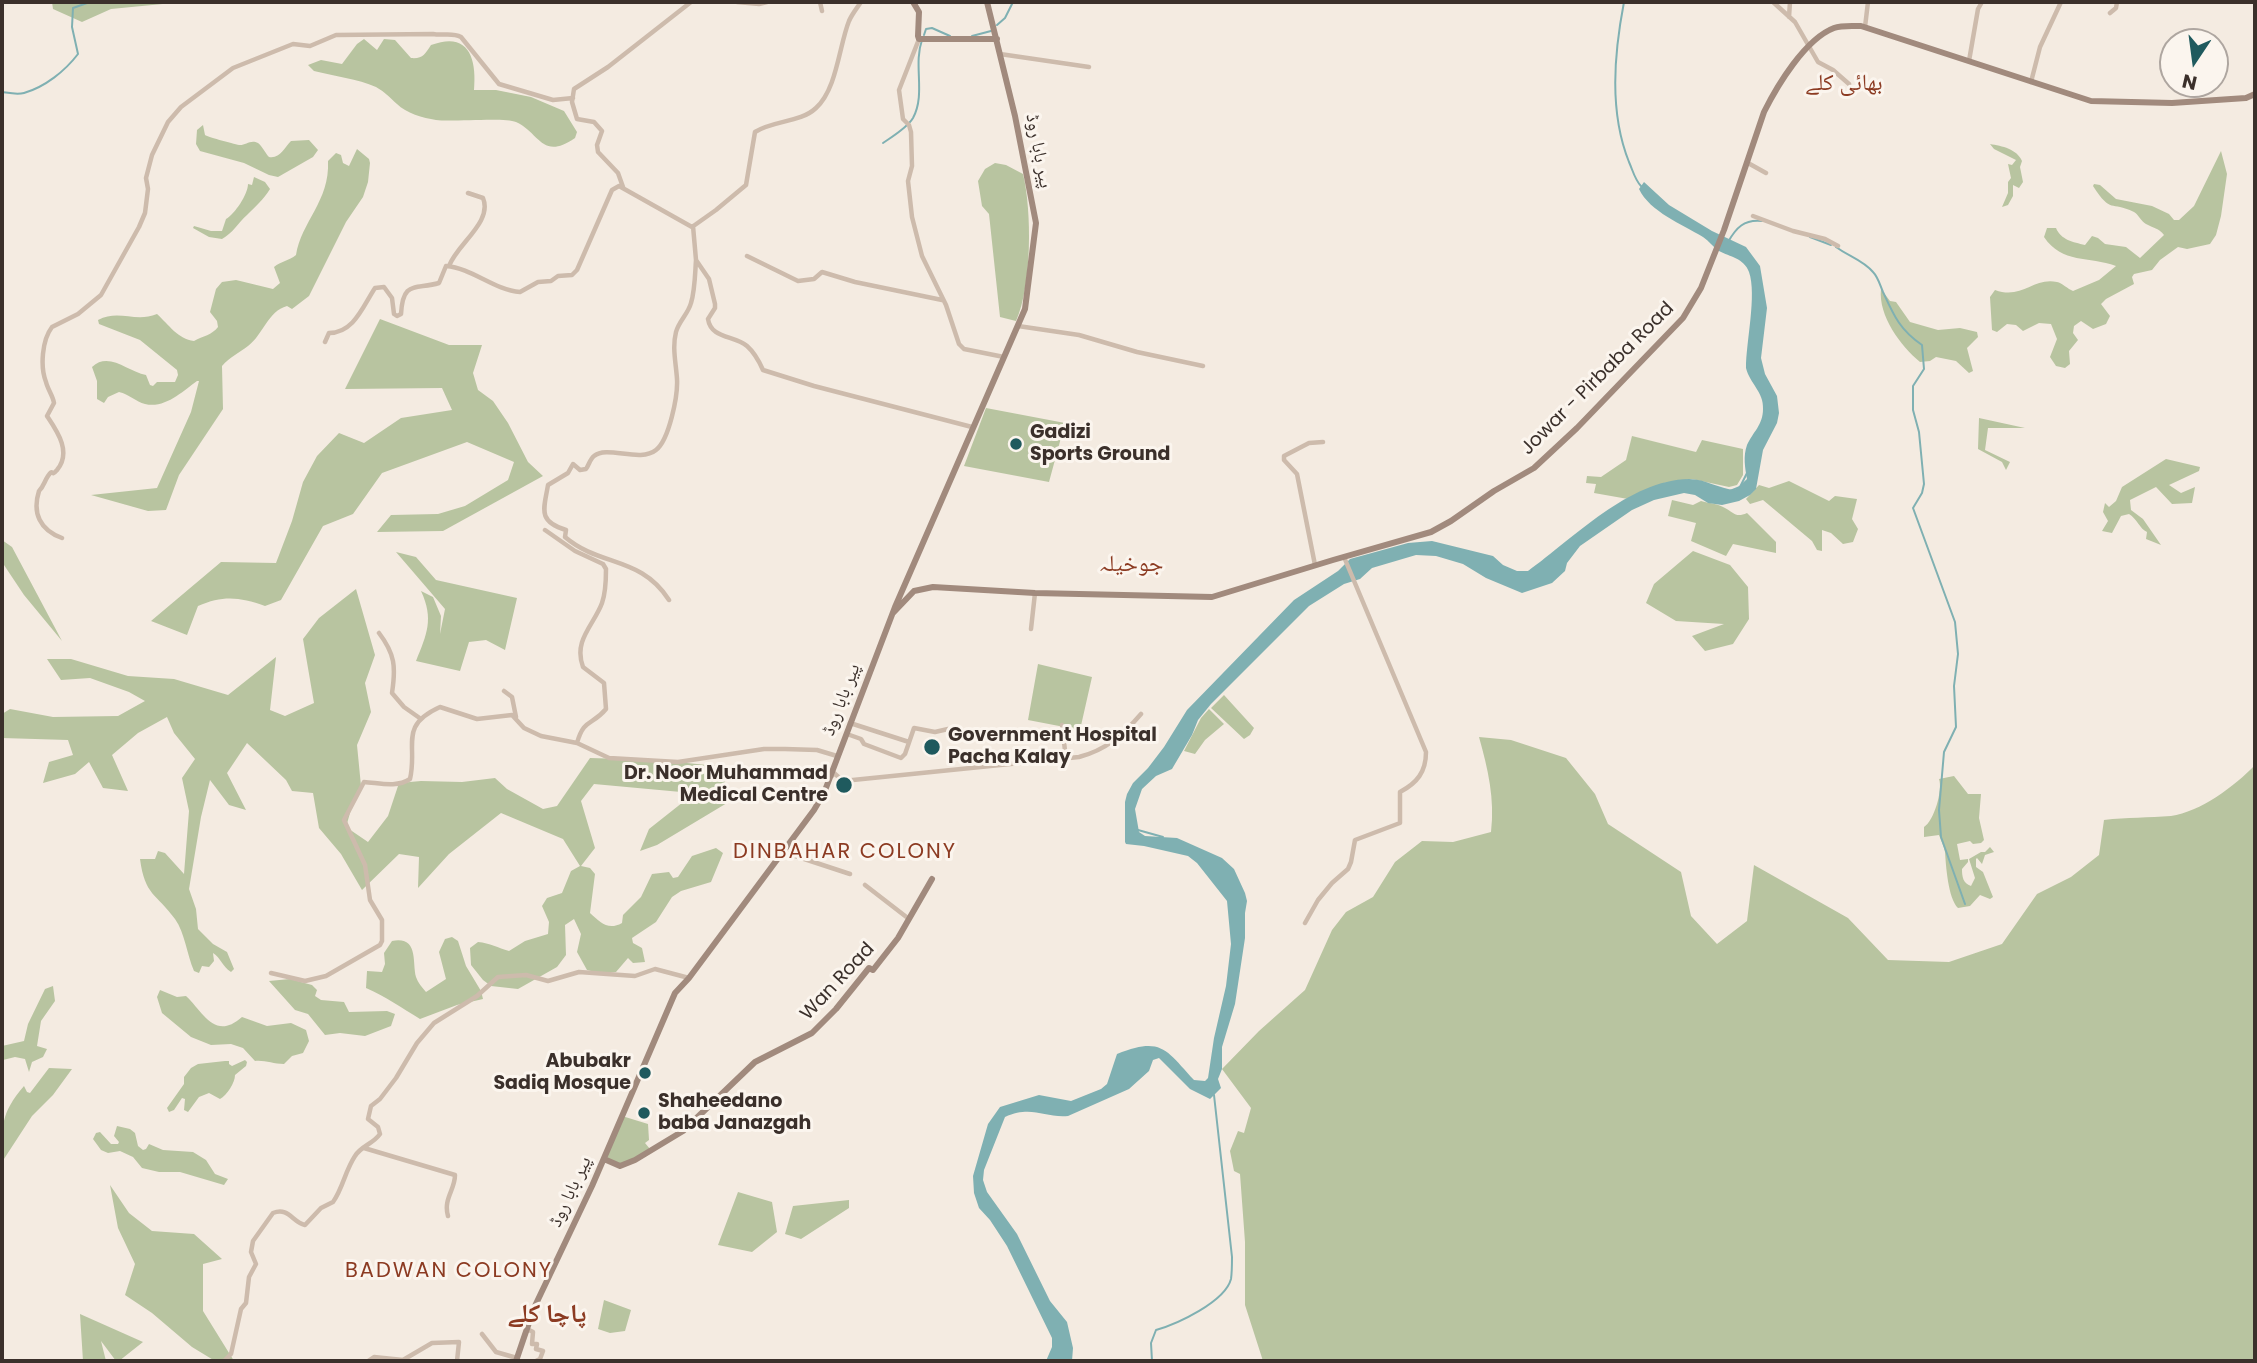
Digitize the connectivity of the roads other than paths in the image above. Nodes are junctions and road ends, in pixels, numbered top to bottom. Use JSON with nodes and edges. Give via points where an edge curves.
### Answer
{"nodes":[{"id":1,"x":691,"y":2,"type":"edge"},
{"id":2,"x":737,"y":2,"type":"edge"},
{"id":3,"x":767,"y":2,"type":"edge"},
{"id":4,"x":820,"y":2,"type":"edge"},
{"id":5,"x":861,"y":2,"type":"edge"},
{"id":6,"x":913,"y":2,"type":"edge"},
{"id":7,"x":987,"y":2,"type":"edge"},
{"id":8,"x":1773,"y":2,"type":"edge"},
{"id":9,"x":1790,"y":2,"type":"edge"},
{"id":10,"x":1868,"y":2,"type":"edge"},
{"id":11,"x":1982,"y":2,"type":"edge"},
{"id":12,"x":2061,"y":2,"type":"edge"},
{"id":13,"x":2118,"y":2,"type":"edge"},
{"id":14,"x":822,"y":11,"type":"dead end"},
{"id":15,"x":2110,"y":13,"type":"dead end"},
{"id":16,"x":1789,"y":18,"type":"junction"},
{"id":17,"x":1865,"y":27,"type":"junction"},
{"id":18,"x":920,"y":39,"type":"junction"},
{"id":19,"x":997,"y":39,"type":"junction"},
{"id":20,"x":1808,"y":46,"type":"junction"},
{"id":21,"x":1000,"y":54,"type":"junction"},
{"id":22,"x":1969,"y":62,"type":"junction"},
{"id":23,"x":1089,"y":67,"type":"dead end"},
{"id":24,"x":2031,"y":83,"type":"junction"},
{"id":25,"x":1849,"y":84,"type":"dead end"},
{"id":26,"x":2255,"y":94,"type":"edge"},
{"id":27,"x":573,"y":98,"type":"junction"},
{"id":28,"x":1748,"y":163,"type":"junction"},
{"id":29,"x":1766,"y":173,"type":"dead end"},
{"id":30,"x":623,"y":187,"type":"junction"},
{"id":31,"x":468,"y":193,"type":"dead end"},
{"id":32,"x":1753,"y":216,"type":"dead end"},
{"id":33,"x":693,"y":226,"type":"junction"},
{"id":34,"x":1838,"y":246,"type":"dead end"},
{"id":35,"x":747,"y":256,"type":"dead end"},
{"id":36,"x":696,"y":261,"type":"junction"},
{"id":37,"x":449,"y":266,"type":"junction"},
{"id":38,"x":942,"y":300,"type":"junction"},
{"id":39,"x":1018,"y":326,"type":"junction"},
{"id":40,"x":325,"y":342,"type":"dead end"},
{"id":41,"x":1004,"y":357,"type":"junction"},
{"id":42,"x":1203,"y":366,"type":"dead end"},
{"id":43,"x":972,"y":427,"type":"junction"},
{"id":44,"x":1323,"y":442,"type":"dead end"},
{"id":45,"x":545,"y":530,"type":"dead end"},
{"id":46,"x":62,"y":538,"type":"dead end"},
{"id":47,"x":1344,"y":557,"type":"junction"},
{"id":48,"x":1315,"y":565,"type":"junction"},
{"id":49,"x":908,"y":577,"type":"junction"},
{"id":50,"x":922,"y":589,"type":"junction"},
{"id":51,"x":1035,"y":593,"type":"junction"},
{"id":52,"x":669,"y":600,"type":"dead end"},
{"id":53,"x":893,"y":612,"type":"junction"},
{"id":54,"x":1031,"y":629,"type":"dead end"},
{"id":55,"x":379,"y":633,"type":"dead end"},
{"id":56,"x":504,"y":691,"type":"dead end"},
{"id":57,"x":1141,"y":714,"type":"dead end"},
{"id":58,"x":516,"y":718,"type":"junction"},
{"id":59,"x":421,"y":719,"type":"junction"},
{"id":60,"x":850,"y":723,"type":"junction"},
{"id":61,"x":1062,"y":725,"type":"dead end"},
{"id":62,"x":870,"y":730,"type":"junction"},
{"id":63,"x":846,"y":733,"type":"junction"},
{"id":64,"x":1004,"y":736,"type":"dead end"},
{"id":65,"x":861,"y":739,"type":"junction"},
{"id":66,"x":909,"y":742,"type":"junction"},
{"id":67,"x":577,"y":743,"type":"junction"},
{"id":68,"x":837,"y":756,"type":"junction"},
{"id":69,"x":1066,"y":759,"type":"junction"},
{"id":70,"x":827,"y":783,"type":"junction"},
{"id":71,"x":783,"y":852,"type":"junction"},
{"id":72,"x":850,"y":874,"type":"dead end"},
{"id":73,"x":932,"y":879,"type":"dead end"},
{"id":74,"x":865,"y":885,"type":"dead end"},
{"id":75,"x":909,"y":920,"type":"junction"},
{"id":76,"x":1305,"y":923,"type":"dead end"},
{"id":77,"x":271,"y":973,"type":"dead end"},
{"id":78,"x":690,"y":978,"type":"junction"},
{"id":79,"x":364,"y":1148,"type":"junction"},
{"id":80,"x":604,"y":1159,"type":"junction"},
{"id":81,"x":447,"y":1216,"type":"dead end"},
{"id":82,"x":527,"y":1329,"type":"junction"},
{"id":83,"x":482,"y":1334,"type":"dead end"},
{"id":84,"x":411,"y":1355,"type":"junction"},
{"id":85,"x":517,"y":1360,"type":"edge"},
{"id":86,"x":224,"y":1361,"type":"edge"},
{"id":87,"x":368,"y":1361,"type":"edge"},
{"id":88,"x":415,"y":1361,"type":"edge"},
{"id":89,"x":457,"y":1361,"type":"edge"},
{"id":90,"x":536,"y":1361,"type":"edge"}],
"edges":[{"from":1,"to":27,"type":"street","via":[[574,89]]},
{"from":2,"to":3,"type":"street"},
{"from":4,"to":14,"type":"street"},
{"from":5,"to":33,"type":"street","via":[[849,20],[825,97],[800,118],[755,132],[746,185]]},
{"from":6,"to":18,"type":"main road","via":[[919,12]]},
{"from":7,"to":19,"type":"main road","name":"پیر بابا روڈ"},
{"from":8,"to":16,"type":"street"},
{"from":9,"to":16,"type":"street"},
{"from":10,"to":17,"type":"street"},
{"from":11,"to":22,"type":"street"},
{"from":12,"to":24,"type":"street","via":[[2040,47]]},
{"from":13,"to":15,"type":"street"},
{"from":16,"to":20,"type":"street"},
{"from":17,"to":20,"type":"main road","name":"Jowar - Pirbaba Road","via":[[1834,28]]},
{"from":17,"to":22,"type":"main road","name":"Jowar - Pirbaba Road"},
{"from":18,"to":19,"type":"main road"},
{"from":18,"to":38,"type":"street","via":[[899,90],[912,152],[908,181],[912,217],[922,256]]},
{"from":19,"to":21,"type":"main road","name":"پیر بابا روڈ"},
{"from":20,"to":25,"type":"street","via":[[1818,62]]},
{"from":20,"to":28,"type":"main road","name":"Jowar - Pirbaba Road","via":[[1770,100]]},
{"from":21,"to":23,"type":"street"},
{"from":21,"to":39,"type":"main road","name":"پیر بابا روڈ","via":[[1036,223],[1025,309]]},
{"from":22,"to":24,"type":"main road","name":"Jowar - Pirbaba Road"},
{"from":24,"to":26,"type":"main road","name":"Jowar - Pirbaba Road","via":[[2091,101],[2172,103]]},
{"from":27,"to":30,"type":"street","via":[[577,119],[594,122],[602,131],[597,152],[618,173]]},
{"from":27,"to":46,"type":"street","via":[[552,100],[499,84],[456,34],[336,35],[310,46],[293,44],[233,68],[181,107],[152,155],[145,213],[101,295],[48,332],[43,369],[54,403],[47,416],[60,435],[63,453],[58,469],[37,494],[37,514],[46,531]]},
{"from":28,"to":29,"type":"street"},
{"from":28,"to":47,"type":"main road","name":"Jowar - Pirbaba Road","via":[[1701,288],[1683,318],[1577,428],[1534,468],[1431,532]]},
{"from":30,"to":33,"type":"street"},
{"from":30,"to":37,"type":"street","via":[[612,190],[572,275],[538,282],[520,292]]},
{"from":31,"to":37,"type":"street","via":[[483,198],[485,211]]},
{"from":32,"to":34,"type":"street"},
{"from":33,"to":36,"type":"street"},
{"from":35,"to":38,"type":"street","via":[[798,281],[814,279],[822,272]]},
{"from":36,"to":43,"type":"street","via":[[712,288],[711,329],[746,344],[763,370]]},
{"from":36,"to":52,"type":"street","via":[[691,303],[676,333],[676,394],[666,439],[655,452],[596,454],[586,469],[580,470],[573,464],[568,473],[548,485],[544,510],[546,520],[566,530],[565,537],[577,547],[648,575]]},
{"from":37,"to":40,"type":"street","via":[[439,283],[410,289],[397,316],[388,290],[375,288],[356,318],[341,331],[329,333]]},
{"from":38,"to":41,"type":"street","via":[[964,349]]},
{"from":39,"to":41,"type":"main road","name":"پیر بابا روڈ"},
{"from":39,"to":42,"type":"street","via":[[1079,335]]},
{"from":41,"to":43,"type":"main road","name":"پیر بابا روڈ"},
{"from":43,"to":49,"type":"main road","name":"پیر بابا روڈ"},
{"from":44,"to":48,"type":"street","via":[[1309,443],[1284,456],[1297,474]]},
{"from":45,"to":67,"type":"street","via":[[606,569],[602,603],[584,634],[581,656],[583,667],[604,683],[606,709],[585,724]]},
{"from":47,"to":48,"type":"main road","name":"Jowar - Pirbaba Road"},
{"from":47,"to":76,"type":"street","via":[[1426,752],[1426,763],[1413,785],[1400,792],[1401,823],[1355,840],[1348,869],[1332,883]]},
{"from":48,"to":51,"type":"main road","name":"Jowar - Pirbaba Road","via":[[1212,597]]},
{"from":49,"to":50,"type":"main road"},
{"from":49,"to":53,"type":"main road","name":"پیر بابا روڈ"},
{"from":50,"to":51,"type":"main road","name":"Jowar - Pirbaba Road"},
{"from":50,"to":53,"type":"main road"},
{"from":51,"to":54,"type":"street"},
{"from":53,"to":60,"type":"main road","name":"پیر بابا روڈ"},
{"from":55,"to":59,"type":"street","via":[[393,653],[392,694]]},
{"from":56,"to":58,"type":"street","via":[[512,697]]},
{"from":57,"to":69,"type":"street","via":[[1109,745]]},
{"from":58,"to":59,"type":"street","via":[[477,719],[440,707]]},
{"from":58,"to":67,"type":"street","via":[[541,736]]},
{"from":59,"to":77,"type":"street","via":[[410,739],[410,779],[364,782],[345,815],[346,827],[366,866],[370,900],[382,920],[380,945],[326,976],[305,981]]},
{"from":60,"to":62,"type":"street"},
{"from":60,"to":63,"type":"main road","name":"پیر بابا روڈ"},
{"from":61,"to":69,"type":"street"},
{"from":62,"to":65,"type":"street"},
{"from":62,"to":66,"type":"street"},
{"from":63,"to":65,"type":"street"},
{"from":63,"to":68,"type":"main road","name":"پیر بابا روڈ"},
{"from":64,"to":66,"type":"street","via":[[916,728]]},
{"from":65,"to":66,"type":"street","via":[[901,758]]},
{"from":67,"to":68,"type":"street","via":[[609,758],[678,762],[764,750],[813,749]]},
{"from":68,"to":70,"type":"main road","name":"پیر بابا روڈ"},
{"from":69,"to":70,"type":"street","via":[[843,781],[834,774]]},
{"from":70,"to":71,"type":"main road","name":"پیر بابا روڈ","via":[[814,810]]},
{"from":71,"to":72,"type":"street"},
{"from":71,"to":78,"type":"main road","name":"پیر بابا روڈ"},
{"from":73,"to":75,"type":"main road","name":"Wan Road"},
{"from":74,"to":75,"type":"street"},
{"from":75,"to":80,"type":"main road","name":"Wan Road","via":[[889,952],[864,973],[812,1033],[755,1062],[683,1131],[620,1166]]},
{"from":78,"to":79,"type":"street","via":[[655,970],[635,975],[579,972],[548,981],[526,975],[498,976],[477,996],[434,1023],[417,1043],[368,1111],[368,1119],[380,1134]]},
{"from":78,"to":80,"type":"main road","name":"پیر بابا روڈ","via":[[675,993]]},
{"from":79,"to":81,"type":"street","via":[[454,1174]]},
{"from":79,"to":86,"type":"street","via":[[348,1167],[336,1199],[307,1224],[299,1224],[284,1211],[264,1223],[251,1246],[256,1264],[231,1354]]},
{"from":80,"to":82,"type":"main road","name":"پیر بابا روڈ"},
{"from":82,"to":85,"type":"main road","name":"پیر بابا روڈ"},
{"from":82,"to":90,"type":"street","via":[[533,1332],[536,1349],[543,1351]]},
{"from":83,"to":85,"type":"street","via":[[496,1352]]},
{"from":84,"to":87,"type":"street","via":[[403,1360],[374,1357]]},
{"from":84,"to":88,"type":"street"},
{"from":84,"to":89,"type":"street","via":[[432,1343],[459,1342]]}]}
